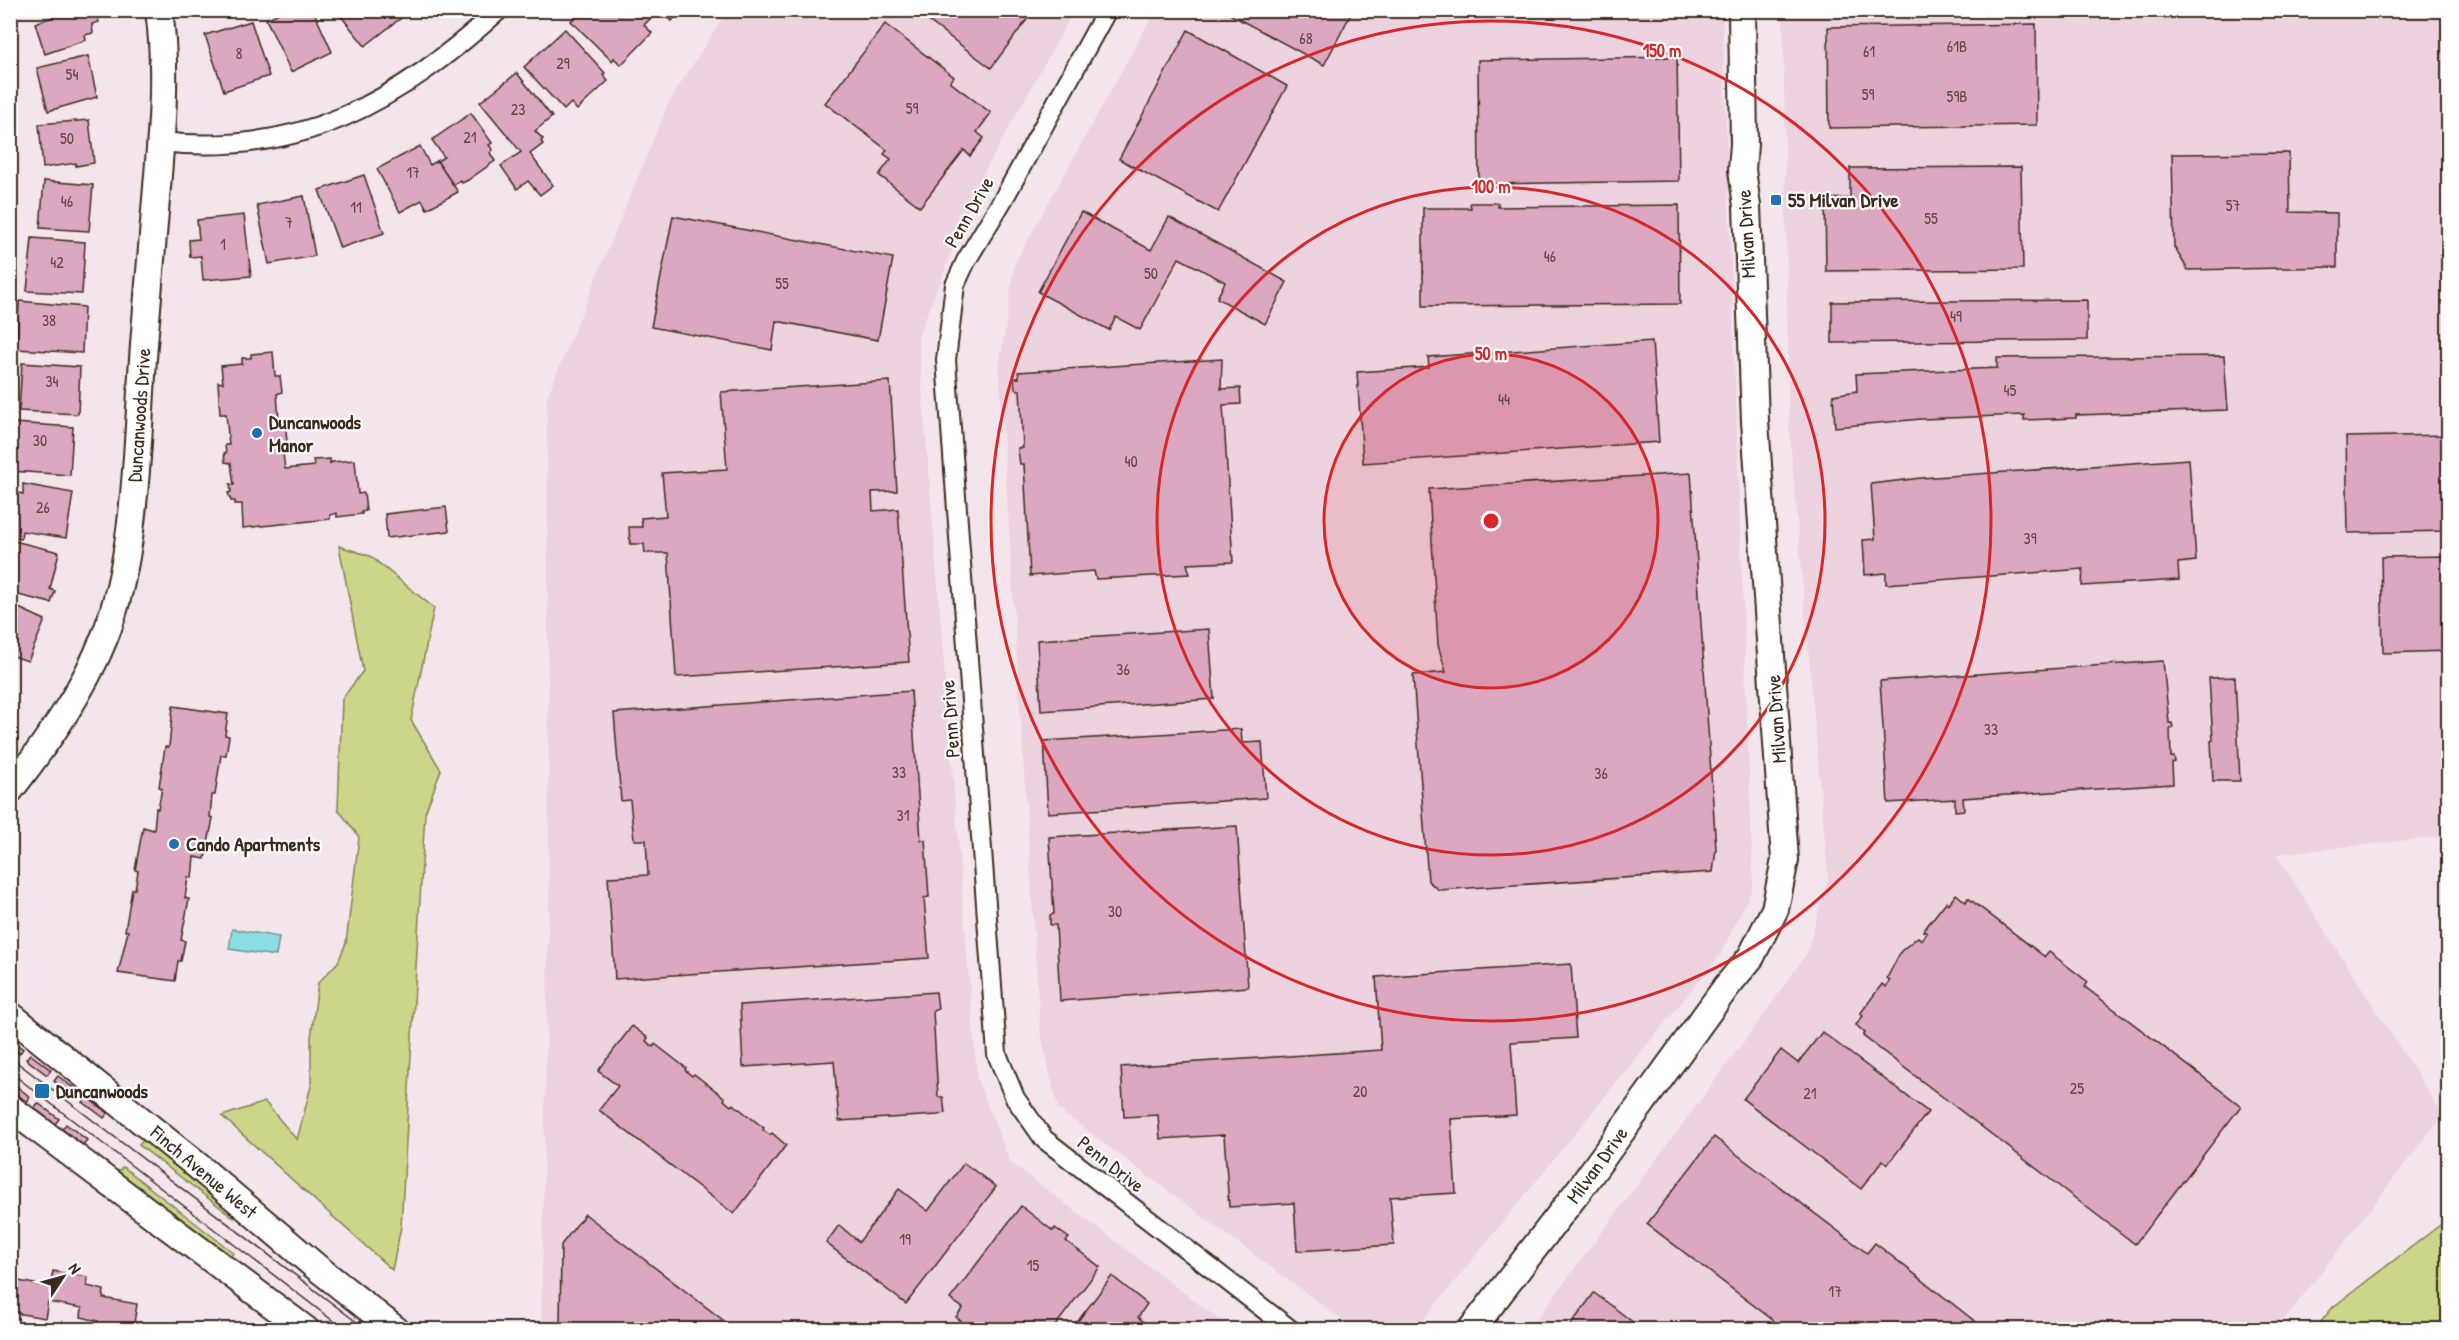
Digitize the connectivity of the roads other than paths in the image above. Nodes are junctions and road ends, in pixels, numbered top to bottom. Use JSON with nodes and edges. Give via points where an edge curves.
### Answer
{"nodes":[{"id":1,"x":159,"y":10,"type":"edge"},
{"id":2,"x":499,"y":10,"type":"edge"},
{"id":3,"x":1107,"y":10,"type":"edge"},
{"id":4,"x":1742,"y":10,"type":"edge"},
{"id":5,"x":161,"y":142,"type":"junction"},
{"id":6,"x":10,"y":790,"type":"edge"},
{"id":7,"x":10,"y":1016,"type":"edge"},
{"id":8,"x":10,"y":1108,"type":"edge"},
{"id":9,"x":306,"y":1329,"type":"edge"},
{"id":10,"x":396,"y":1329,"type":"edge"},
{"id":11,"x":1291,"y":1329,"type":"edge"},
{"id":12,"x":1472,"y":1329,"type":"edge"}],
"edges":[{"from":1,"to":5,"type":"street","name":"Duncanwoods Drive","via":[[164,81]]},
{"from":2,"to":5,"type":"street","via":[[446,55],[396,89],[356,112],[312,130],[237,144],[198,147]]},
{"from":3,"to":11,"type":"street","name":"Penn Drive","via":[[966,261],[955,285],[951,308],[946,360],[997,1054],[1015,1098],[1044,1139]]},
{"from":4,"to":12,"type":"street","name":"Milvan Drive","via":[[1742,170],[1785,860],[1775,909],[1751,957]]},
{"from":5,"to":6,"type":"street","name":"Duncanwoods Drive","via":[[133,490],[116,604],[89,671],[58,726]]},
{"from":7,"to":10,"type":"street","name":"Finch Avenue West"},
{"from":8,"to":9,"type":"street"}]}
